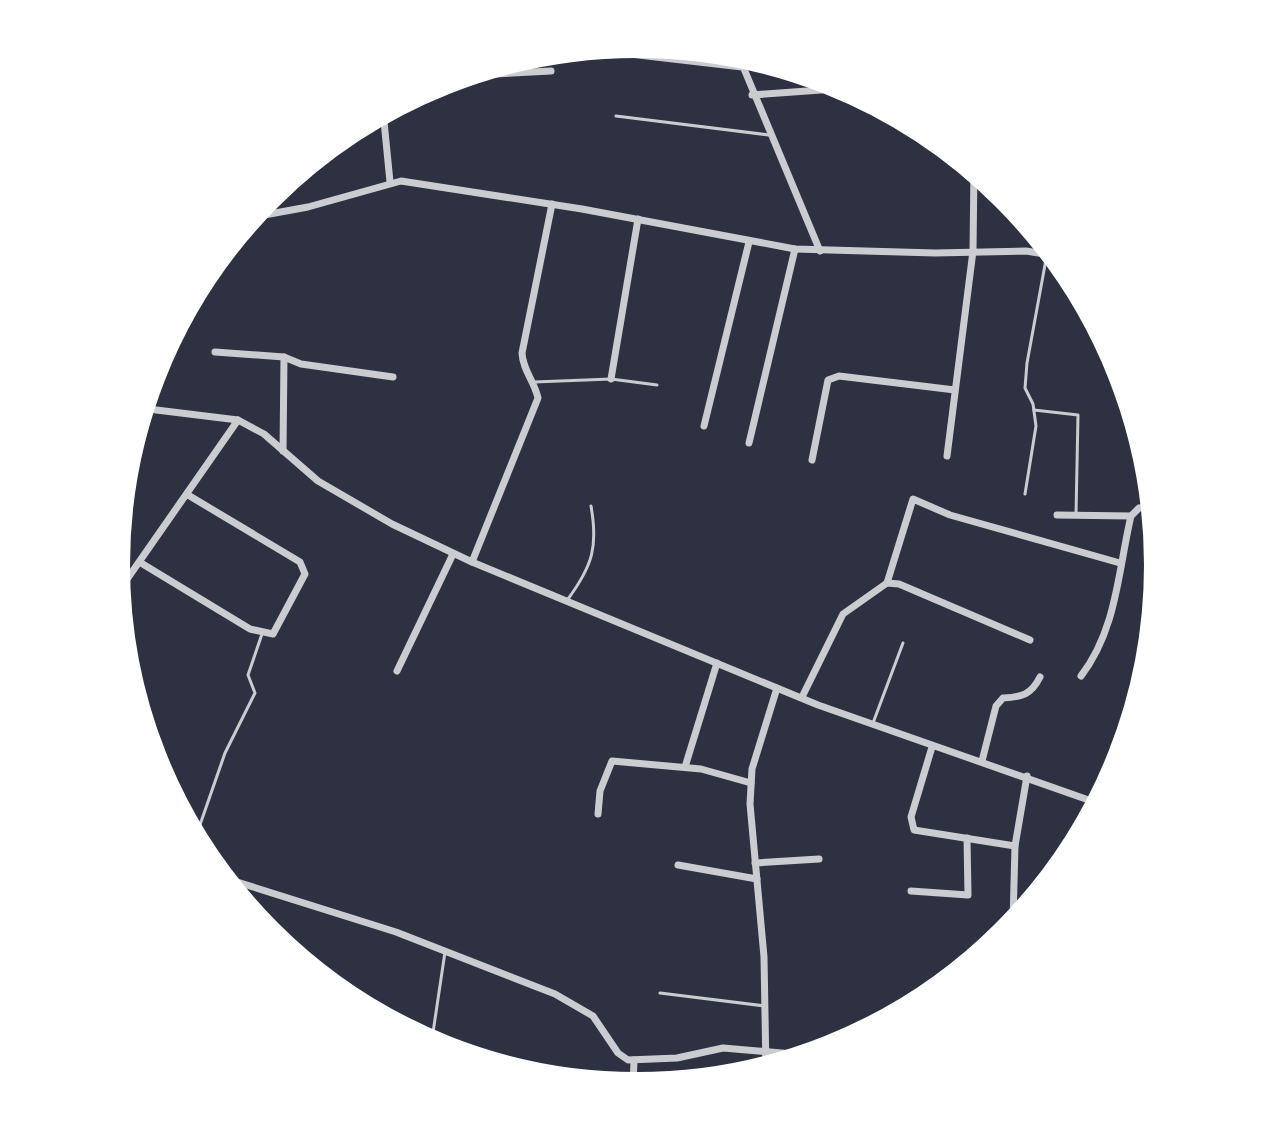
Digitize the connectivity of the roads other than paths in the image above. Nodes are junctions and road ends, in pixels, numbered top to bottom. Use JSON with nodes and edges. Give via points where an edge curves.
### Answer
{"nodes":[{"id":1,"x":651,"y":56,"type":"edge"},
{"id":2,"x":739,"y":67,"type":"edge"},
{"id":3,"x":742,"y":67,"type":"edge"},
{"id":4,"x":551,"y":71,"type":"dead end"},
{"id":5,"x":503,"y":73,"type":"edge"},
{"id":6,"x":819,"y":90,"type":"edge"},
{"id":7,"x":752,"y":95,"type":"junction"},
{"id":8,"x":616,"y":116,"type":"dead end"},
{"id":9,"x":384,"y":123,"type":"edge"},
{"id":10,"x":769,"y":135,"type":"junction"},
{"id":11,"x":390,"y":182,"type":"junction"},
{"id":12,"x":974,"y":183,"type":"edge"},
{"id":13,"x":552,"y":204,"type":"junction"},
{"id":14,"x":268,"y":214,"type":"edge"},
{"id":15,"x":638,"y":219,"type":"junction"},
{"id":16,"x":749,"y":242,"type":"junction"},
{"id":17,"x":795,"y":249,"type":"junction"},
{"id":18,"x":820,"y":251,"type":"junction"},
{"id":19,"x":973,"y":251,"type":"junction"},
{"id":20,"x":1040,"y":254,"type":"edge"},
{"id":21,"x":1046,"y":261,"type":"edge"},
{"id":22,"x":215,"y":352,"type":"dead end"},
{"id":23,"x":284,"y":357,"type":"junction"},
{"id":24,"x":393,"y":377,"type":"dead end"},
{"id":25,"x":611,"y":379,"type":"junction"},
{"id":26,"x":534,"y":382,"type":"junction"},
{"id":27,"x":657,"y":385,"type":"dead end"},
{"id":28,"x":955,"y":390,"type":"junction"},
{"id":29,"x":153,"y":410,"type":"edge"},
{"id":30,"x":1034,"y":410,"type":"junction"},
{"id":31,"x":238,"y":420,"type":"junction"},
{"id":32,"x":704,"y":426,"type":"dead end"},
{"id":33,"x":749,"y":443,"type":"dead end"},
{"id":34,"x":283,"y":451,"type":"junction"},
{"id":35,"x":947,"y":456,"type":"dead end"},
{"id":36,"x":812,"y":460,"type":"dead end"},
{"id":37,"x":1025,"y":494,"type":"dead end"},
{"id":38,"x":188,"y":495,"type":"junction"},
{"id":39,"x":591,"y":506,"type":"dead end"},
{"id":40,"x":1143,"y":508,"type":"edge"},
{"id":41,"x":1057,"y":515,"type":"dead end"},
{"id":42,"x":1076,"y":515,"type":"junction"},
{"id":43,"x":1131,"y":516,"type":"junction"},
{"id":44,"x":453,"y":554,"type":"junction"},
{"id":45,"x":472,"y":562,"type":"junction"},
{"id":46,"x":141,"y":563,"type":"junction"},
{"id":47,"x":1120,"y":563,"type":"junction"},
{"id":48,"x":128,"y":579,"type":"edge"},
{"id":49,"x":887,"y":583,"type":"junction"},
{"id":50,"x":566,"y":602,"type":"junction"},
{"id":51,"x":262,"y":632,"type":"junction"},
{"id":52,"x":1030,"y":640,"type":"dead end"},
{"id":53,"x":903,"y":643,"type":"dead end"},
{"id":54,"x":717,"y":663,"type":"junction"},
{"id":55,"x":397,"y":671,"type":"dead end"},
{"id":56,"x":1081,"y":676,"type":"dead end"},
{"id":57,"x":1040,"y":677,"type":"dead end"},
{"id":58,"x":777,"y":688,"type":"junction"},
{"id":59,"x":802,"y":697,"type":"junction"},
{"id":60,"x":873,"y":723,"type":"junction"},
{"id":61,"x":932,"y":747,"type":"junction"},
{"id":62,"x":982,"y":761,"type":"junction"},
{"id":63,"x":685,"y":767,"type":"junction"},
{"id":64,"x":1027,"y":776,"type":"junction"},
{"id":65,"x":751,"y":783,"type":"junction"},
{"id":66,"x":1089,"y":800,"type":"edge"},
{"id":67,"x":598,"y":814,"type":"dead end"},
{"id":68,"x":200,"y":826,"type":"edge"},
{"id":69,"x":967,"y":838,"type":"junction"},
{"id":70,"x":1015,"y":846,"type":"junction"},
{"id":71,"x":819,"y":859,"type":"dead end"},
{"id":72,"x":755,"y":863,"type":"junction"},
{"id":73,"x":678,"y":865,"type":"dead end"},
{"id":74,"x":757,"y":879,"type":"junction"},
{"id":75,"x":238,"y":882,"type":"edge"},
{"id":76,"x":911,"y":891,"type":"dead end"},
{"id":77,"x":1013,"y":908,"type":"edge"},
{"id":78,"x":445,"y":952,"type":"junction"},
{"id":79,"x":660,"y":993,"type":"dead end"},
{"id":80,"x":765,"y":1006,"type":"junction"},
{"id":81,"x":433,"y":1032,"type":"edge"},
{"id":82,"x":765,"y":1053,"type":"junction"},
{"id":83,"x":782,"y":1054,"type":"edge"},
{"id":84,"x":765,"y":1059,"type":"edge"},
{"id":85,"x":634,"y":1060,"type":"junction"},
{"id":86,"x":633,"y":1075,"type":"edge"}],
"edges":[{"from":1,"to":2,"type":"street"},
{"from":3,"to":7,"type":"street"},
{"from":4,"to":5,"type":"street"},
{"from":6,"to":7,"type":"street"},
{"from":7,"to":10,"type":"street"},
{"from":8,"to":10,"type":"lane"},
{"from":9,"to":11,"type":"street"},
{"from":10,"to":18,"type":"street"},
{"from":11,"to":13,"type":"street"},
{"from":11,"to":14,"type":"street"},
{"from":12,"to":19,"type":"street"},
{"from":13,"to":15,"type":"street"},
{"from":13,"to":26,"type":"street","via":[[522,353],[523,368]]},
{"from":15,"to":16,"type":"street"},
{"from":15,"to":25,"type":"street"},
{"from":16,"to":17,"type":"street"},
{"from":16,"to":32,"type":"street"},
{"from":17,"to":18,"type":"street"},
{"from":17,"to":33,"type":"street"},
{"from":18,"to":19,"type":"street"},
{"from":19,"to":20,"type":"street"},
{"from":19,"to":28,"type":"street"},
{"from":21,"to":30,"type":"lane","via":[[1025,388]]},
{"from":22,"to":23,"type":"street"},
{"from":23,"to":24,"type":"street"},
{"from":23,"to":34,"type":"street"},
{"from":25,"to":26,"type":"lane"},
{"from":25,"to":27,"type":"lane"},
{"from":26,"to":45,"type":"street","via":[[538,398]]},
{"from":28,"to":35,"type":"street"},
{"from":28,"to":36,"type":"street","via":[[839,376],[828,380]]},
{"from":29,"to":31,"type":"street"},
{"from":30,"to":37,"type":"lane"},
{"from":30,"to":42,"type":"lane","via":[[1078,415]]},
{"from":31,"to":34,"type":"street"},
{"from":31,"to":38,"type":"street"},
{"from":34,"to":44,"type":"street","via":[[318,481]]},
{"from":38,"to":46,"type":"street"},
{"from":38,"to":51,"type":"street","via":[[300,562],[305,574],[273,634]]},
{"from":39,"to":50,"type":"lane","via":[[597,539],[585,576]]},
{"from":40,"to":43,"type":"street"},
{"from":41,"to":42,"type":"street"},
{"from":42,"to":43,"type":"street"},
{"from":43,"to":47,"type":"street"},
{"from":44,"to":45,"type":"street"},
{"from":44,"to":55,"type":"street"},
{"from":45,"to":50,"type":"street"},
{"from":46,"to":48,"type":"street"},
{"from":46,"to":51,"type":"street"},
{"from":47,"to":49,"type":"street","via":[[950,515],[913,499]]},
{"from":47,"to":56,"type":"street","via":[[1108,627]]},
{"from":49,"to":52,"type":"street"},
{"from":49,"to":59,"type":"street","via":[[843,614]]},
{"from":50,"to":54,"type":"street"},
{"from":51,"to":68,"type":"lane","via":[[248,675],[255,693],[225,753]]},
{"from":53,"to":60,"type":"lane"},
{"from":54,"to":58,"type":"street"},
{"from":54,"to":63,"type":"street"},
{"from":57,"to":62,"type":"street","via":[[1033,691],[1003,698],[996,706]]},
{"from":58,"to":59,"type":"street"},
{"from":58,"to":65,"type":"street"},
{"from":59,"to":60,"type":"street"},
{"from":60,"to":61,"type":"street"},
{"from":61,"to":62,"type":"street"},
{"from":61,"to":69,"type":"street","via":[[911,817],[914,830]]},
{"from":62,"to":64,"type":"street"},
{"from":63,"to":65,"type":"street"},
{"from":63,"to":67,"type":"street","via":[[612,761]]},
{"from":64,"to":66,"type":"street"},
{"from":64,"to":70,"type":"street"},
{"from":65,"to":72,"type":"street"},
{"from":69,"to":70,"type":"street"},
{"from":69,"to":76,"type":"street","via":[[968,895]]},
{"from":70,"to":77,"type":"street"},
{"from":71,"to":72,"type":"street"},
{"from":72,"to":74,"type":"street"},
{"from":73,"to":74,"type":"street"},
{"from":74,"to":80,"type":"street"},
{"from":75,"to":78,"type":"street"},
{"from":78,"to":81,"type":"lane"},
{"from":78,"to":85,"type":"street","via":[[582,1009],[593,1016],[618,1053]]},
{"from":79,"to":80,"type":"lane"},
{"from":80,"to":82,"type":"street"},
{"from":82,"to":83,"type":"street"},
{"from":82,"to":84,"type":"street"},
{"from":82,"to":85,"type":"street","via":[[723,1048]]},
{"from":85,"to":86,"type":"street"}]}
